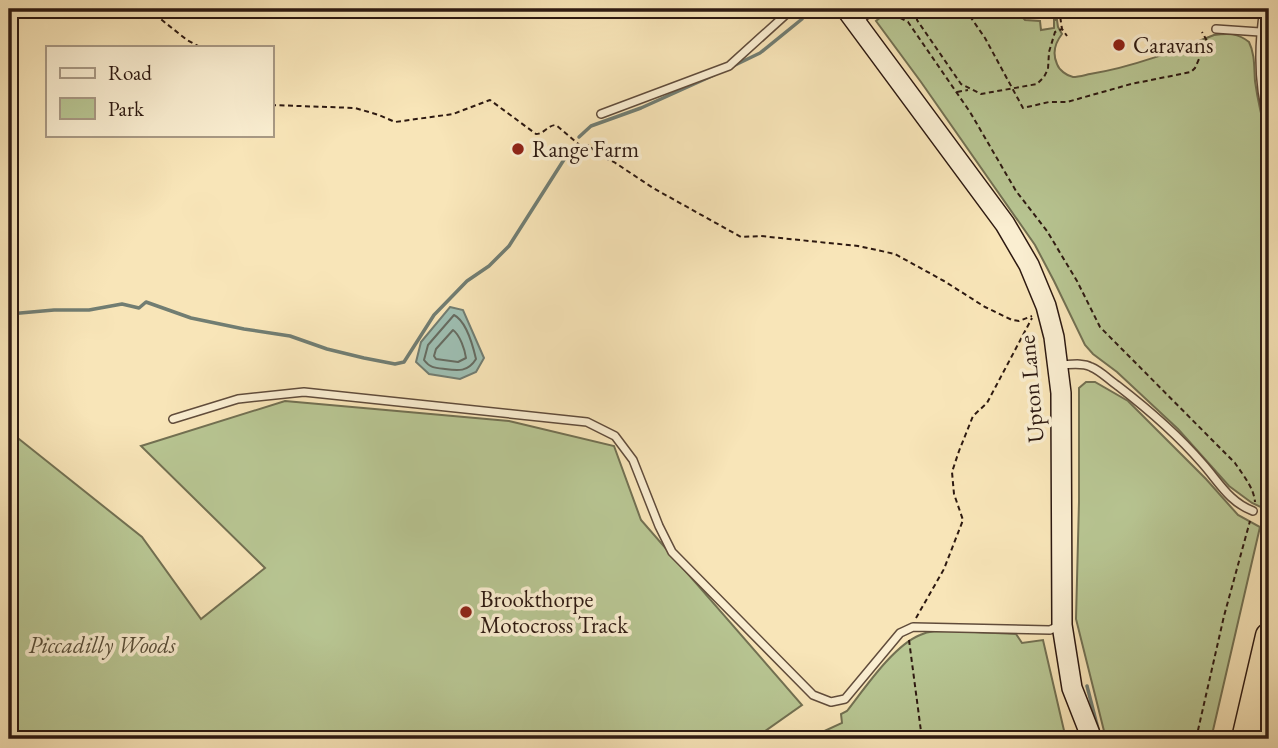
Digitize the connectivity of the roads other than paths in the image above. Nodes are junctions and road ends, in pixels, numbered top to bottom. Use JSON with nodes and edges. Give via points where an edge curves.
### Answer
{"nodes":[{"id":1,"x":792,"y":9,"type":"edge"},
{"id":2,"x":875,"y":9,"type":"edge"},
{"id":3,"x":1264,"y":9,"type":"edge"},
{"id":4,"x":851,"y":15,"type":"edge"},
{"id":5,"x":1216,"y":29,"type":"dead end"},
{"id":6,"x":1260,"y":32,"type":"junction"},
{"id":7,"x":601,"y":114,"type":"dead end"},
{"id":8,"x":1269,"y":123,"type":"edge"},
{"id":9,"x":1059,"y":366,"type":"junction"},
{"id":10,"x":173,"y":419,"type":"dead end"},
{"id":11,"x":1253,"y":511,"type":"dead end"},
{"id":12,"x":1062,"y":625,"type":"junction"},
{"id":13,"x":1269,"y":636,"type":"edge"},
{"id":14,"x":1092,"y":739,"type":"edge"},
{"id":15,"x":1245,"y":739,"type":"edge"}],
"edges":[{"from":1,"to":7,"type":"lane","via":[[729,66]]},
{"from":2,"to":4,"type":"lane"},
{"from":3,"to":6,"type":"lane"},
{"from":4,"to":9,"type":"street","name":"Upton Lane","via":[[1016,240],[1046,306]]},
{"from":5,"to":6,"type":"lane"},
{"from":6,"to":8,"type":"lane"},
{"from":9,"to":11,"type":"lane","via":[[1090,366],[1141,403],[1203,463],[1237,504]]},
{"from":9,"to":12,"type":"street","name":"Upton Lane"},
{"from":10,"to":12,"type":"lane","via":[[238,399],[304,392],[587,422],[615,436],[633,460],[672,552],[813,695],[831,702],[845,699],[900,632],[913,626],[1050,629]]},
{"from":12,"to":14,"type":"street","name":"Upton Lane","via":[[1072,688]]},
{"from":13,"to":15,"type":"highway"}]}
